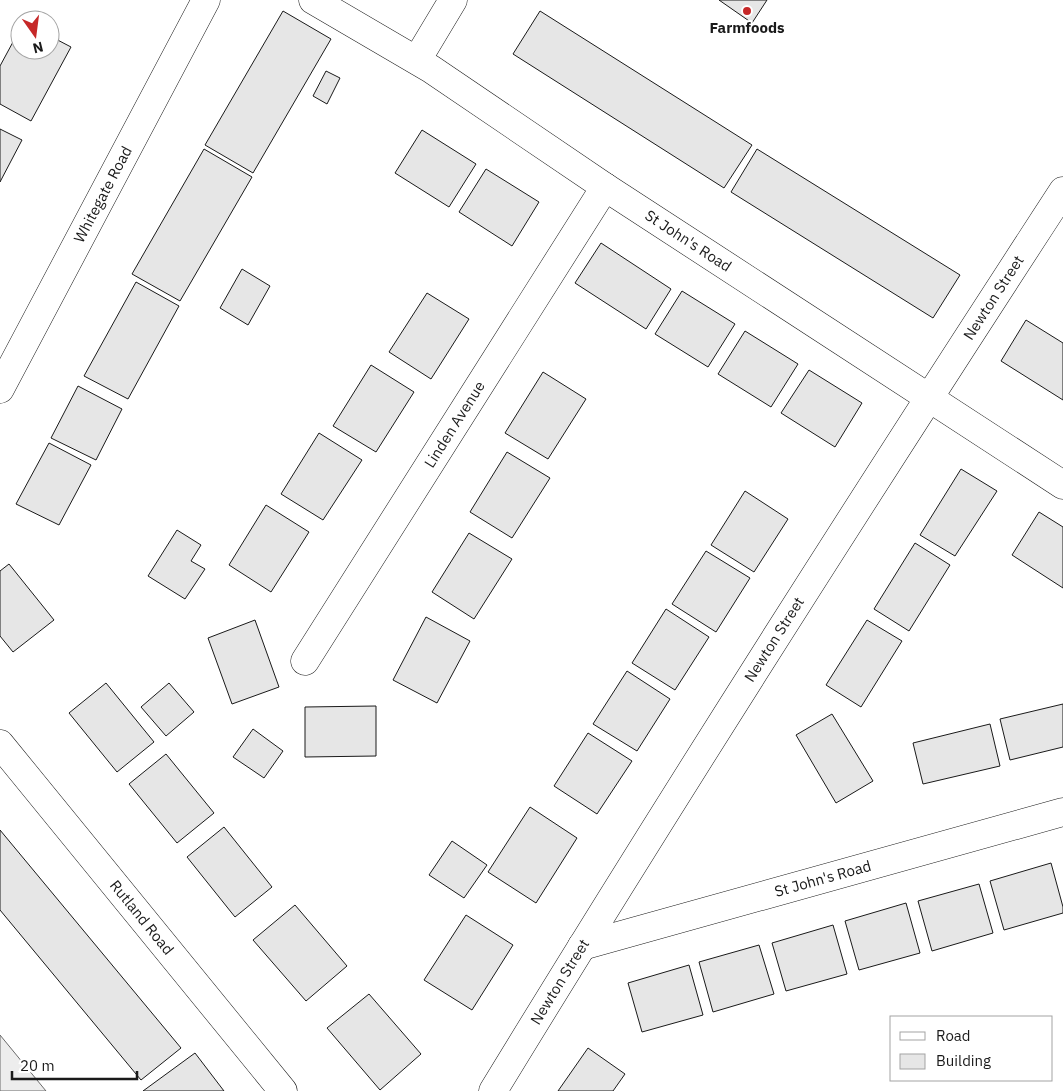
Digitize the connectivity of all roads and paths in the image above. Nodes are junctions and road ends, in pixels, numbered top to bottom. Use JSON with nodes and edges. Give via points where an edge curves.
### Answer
{"nodes":[{"id":1,"x":206,"y":0,"type":"edge"},
{"id":2,"x":313,"y":0,"type":"edge"},
{"id":3,"x":453,"y":0,"type":"edge"},
{"id":4,"x":417,"y":60,"type":"junction"},
{"id":5,"x":605,"y":187,"type":"junction"},
{"id":6,"x":1063,"y":191,"type":"edge"},
{"id":7,"x":0,"y":390,"type":"edge"},
{"id":8,"x":928,"y":398,"type":"junction"},
{"id":9,"x":1063,"y":485,"type":"edge"},
{"id":10,"x":305,"y":661,"type":"dead end"},
{"id":11,"x":0,"y":744,"type":"edge"},
{"id":12,"x":1063,"y":812,"type":"edge"},
{"id":13,"x":582,"y":946,"type":"junction"},
{"id":14,"x":284,"y":1091,"type":"edge"},
{"id":15,"x":493,"y":1091,"type":"edge"}],
"edges":[{"from":1,"to":7,"type":"street","name":"Whitegate Road"},
{"from":2,"to":4,"type":"street","name":"St John's Road"},
{"from":3,"to":4,"type":"street"},
{"from":4,"to":5,"type":"street","name":"St John's Road"},
{"from":5,"to":8,"type":"street","name":"St John's Road"},
{"from":5,"to":10,"type":"street","name":"Linden Avenue"},
{"from":6,"to":8,"type":"street","name":"Newton Street"},
{"from":8,"to":9,"type":"street","name":"St John's Road"},
{"from":8,"to":13,"type":"street","name":"Newton Street"},
{"from":11,"to":14,"type":"street","name":"Rutland Road"},
{"from":12,"to":13,"type":"street","name":"St John's Road"},
{"from":13,"to":15,"type":"street","name":"Newton Street"}]}
